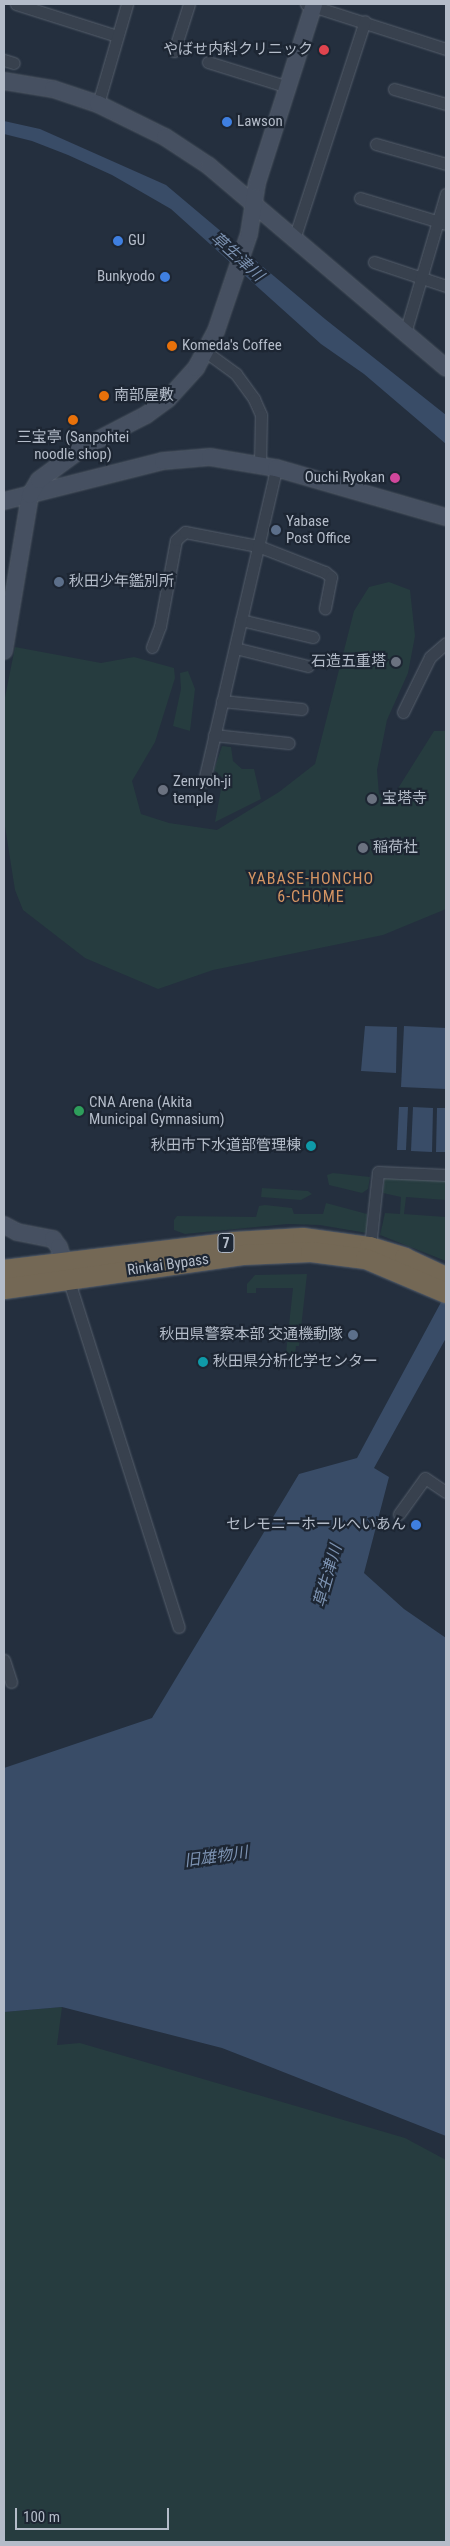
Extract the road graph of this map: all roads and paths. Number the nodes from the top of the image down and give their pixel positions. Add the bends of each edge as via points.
1 (16, 4) edge
2 (127, 4) edge
3 (189, 4) edge
4 (311, 5) edge
5 (365, 21) junction
6 (117, 36) junction
7 (446, 49) edge
8 (174, 51) dead end
9 (208, 62) dead end
10 (4, 81) edge
11 (288, 87) junction
12 (394, 89) dead end
13 (98, 104) junction
14 (446, 104) edge
15 (376, 144) dead end
16 (446, 164) edge
17 (446, 194) edge
18 (360, 198) dead end
19 (253, 206) junction
20 (442, 223) edge
21 (294, 239) junction
22 (374, 262) dead end
23 (420, 278) junction
24 (446, 286) edge
25 (405, 333) junction
26 (206, 352) junction
27 (446, 368) edge
28 (260, 464) junction
29 (276, 468) junction
30 (30, 495) junction
31 (4, 501) edge
32 (446, 516) edge
33 (258, 546) junction
34 (325, 608) dead end
35 (241, 620) junction
36 (313, 637) dead end
37 (446, 643) edge
38 (152, 647) dead end
39 (234, 648) junction
40 (4, 651) edge
41 (308, 666) dead end
42 (222, 701) junction
43 (302, 709) dead end
44 (403, 712) dead end
45 (214, 735) junction
46 (289, 743) dead end
47 (204, 781) dead end
48 (446, 1175) edge
49 (4, 1225) edge
50 (370, 1247) junction
51 (4, 1270) edge
52 (66, 1270) junction
53 (444, 1283) edge
54 (4, 1288) edge
55 (446, 1492) edge
56 (399, 1514) dead end
57 (178, 1627) dead end
58 (4, 1660) edge
59 (11, 1682) dead end

1 - 6 street
2 - 6 street
3 - 8 street
4 - 5 street
4 - 11 street
5 - 7 street
5 - 21 street
6 - 13 street
9 - 11 street
10 - 13 street via 53,89
11 - 19 street via 257,183
12 - 14 street
13 - 19 street via 165,137 209,166
15 - 16 street
17 - 20 street
18 - 20 street
19 - 21 street
19 - 26 street via 248,237
20 - 23 street
21 - 25 street
22 - 23 street
23 - 24 street
23 - 25 street
25 - 27 street
26 - 28 street via 236,374 254,399 261,415
26 - 30 street via 185,384 168,399 146,415 57,464 39,480
28 - 29 street
28 - 30 street via 210,457 170,460
29 - 32 street
29 - 33 street
30 - 31 street
30 - 40 street
33 - 34 street via 331,577
33 - 35 street
33 - 38 street via 180,534 160,626
35 - 36 street
35 - 39 street
37 - 44 street via 430,657
39 - 41 street
39 - 42 street
42 - 43 street
42 - 45 street
45 - 46 street
45 - 47 street
48 - 50 street via 378,1172
49 - 52 street via 17,1232 53,1239
50 - 52 highway, Rinkai Bypass / 7 via 326,1240 270,1239
50 - 53 highway, Rinkai Bypass / 7 via 405,1258
51 - 52 highway, Rinkai Bypass / 7
52 - 53 highway, Rinkai Bypass / 7 via 311,1252 366,1259
52 - 54 highway, Rinkai Bypass / 7
52 - 57 street
55 - 56 street via 424,1478
58 - 59 street

